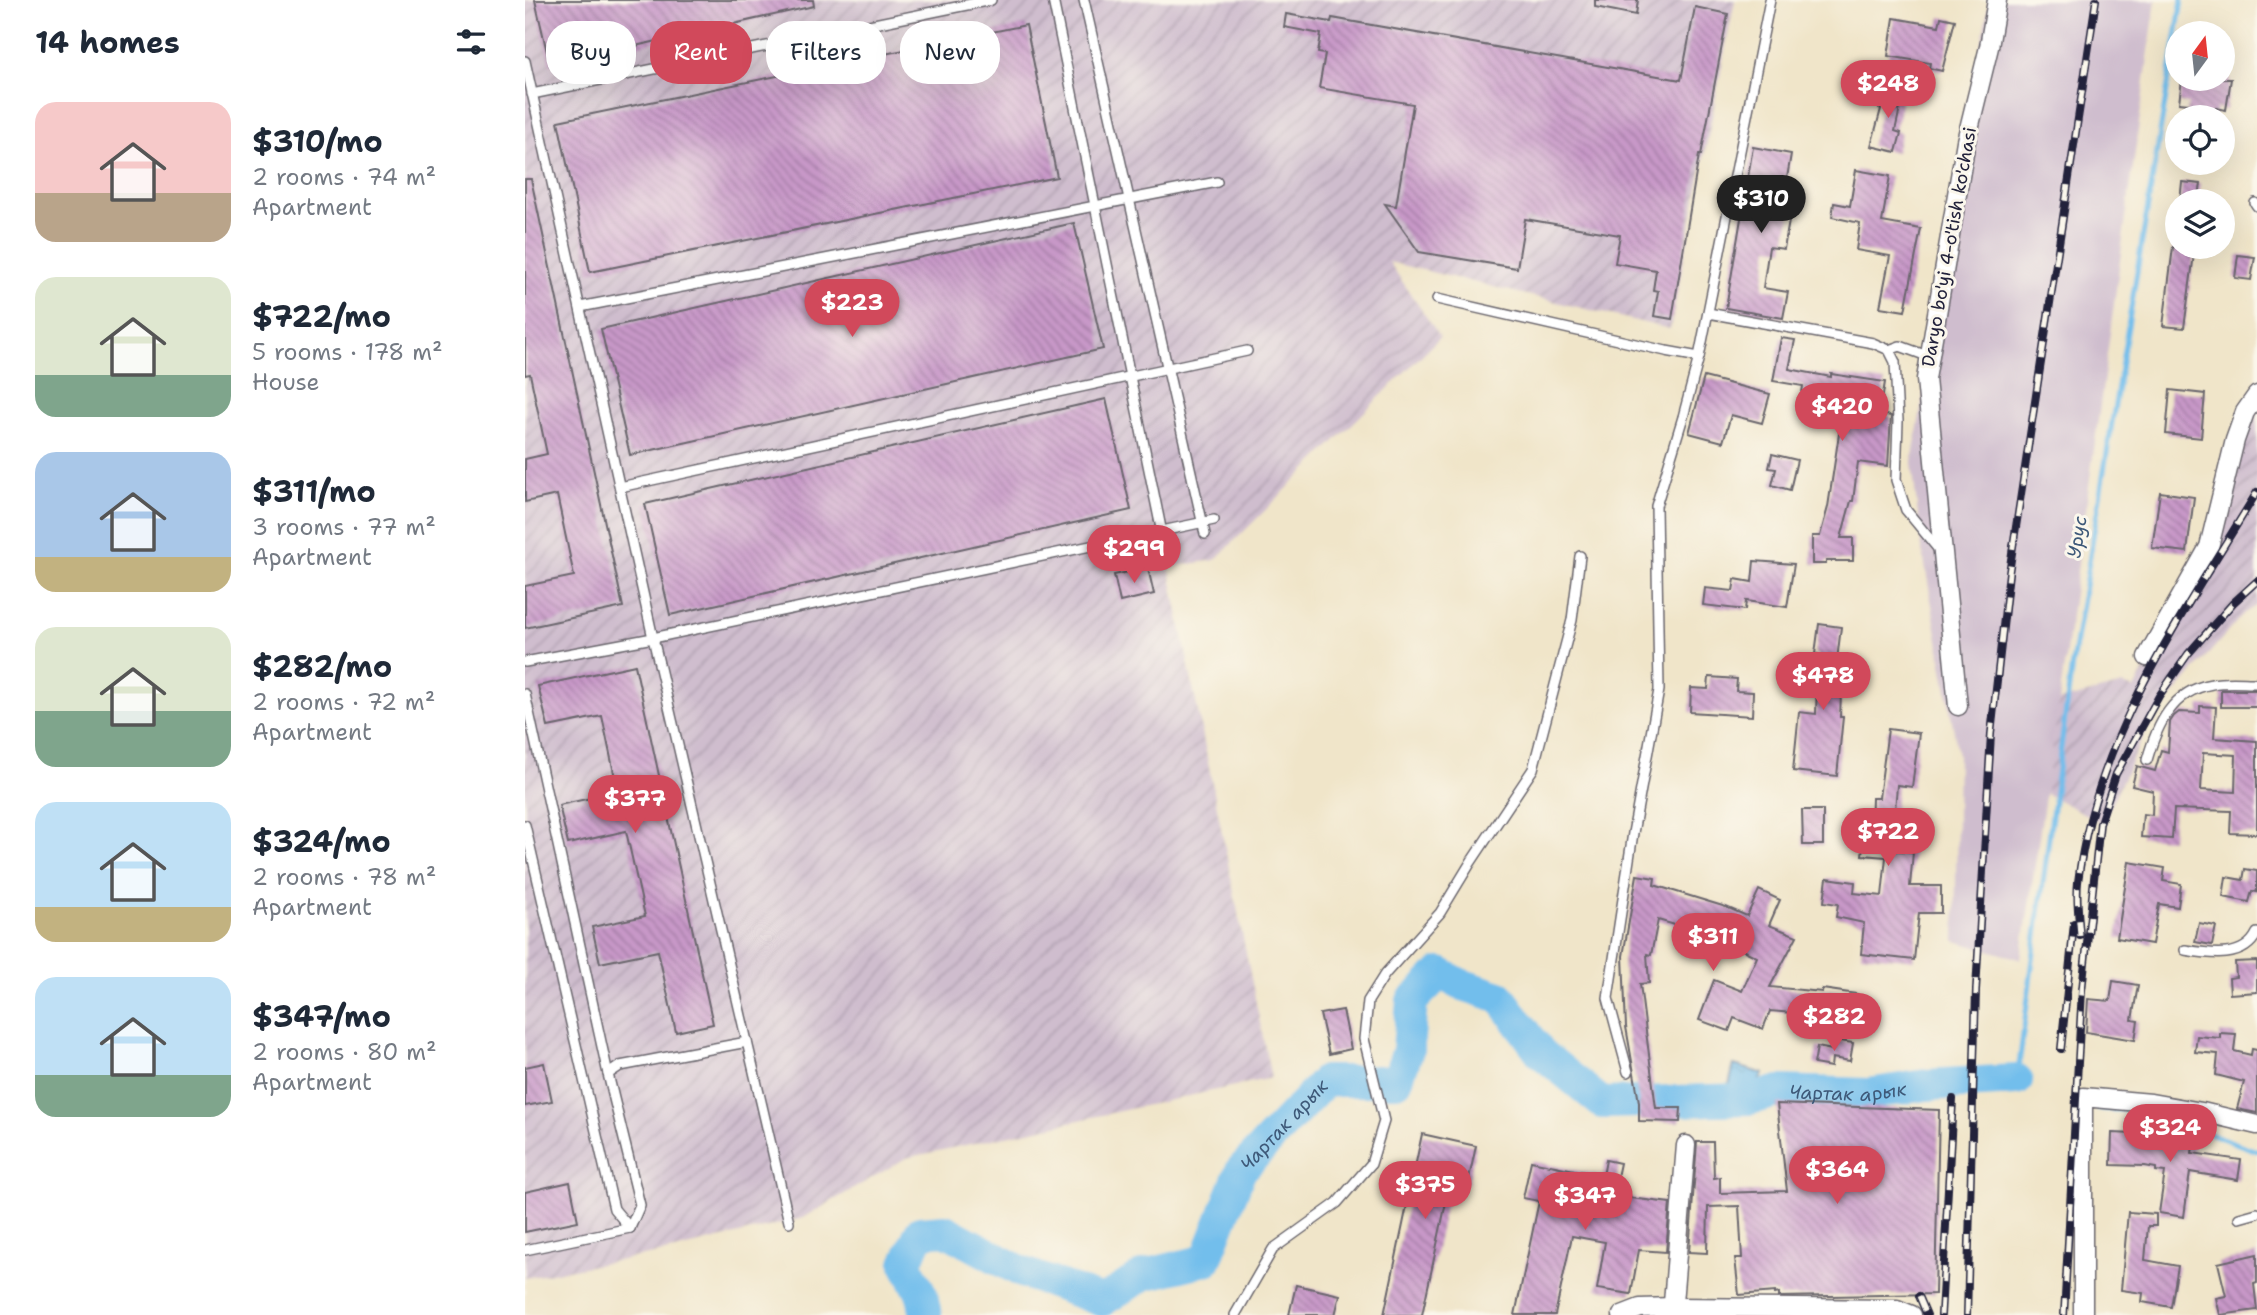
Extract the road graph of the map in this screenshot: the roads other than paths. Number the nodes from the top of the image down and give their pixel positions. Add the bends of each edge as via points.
1 (991, 0) edge
2 (1053, 0) edge
3 (1084, 0) edge
4 (1770, 0) edge
5 (1997, 0) edge
6 (525, 61) edge
7 (533, 94) junction
8 (1217, 182) dead end
9 (1129, 200) junction
10 (1095, 206) junction
11 (1437, 299) dead end
12 (580, 307) junction
13 (1708, 313) junction
14 (1889, 350) junction
15 (1247, 351) dead end
16 (1699, 357) junction
17 (1930, 357) junction
18 (1167, 368) junction
19 (1130, 376) junction
20 (2257, 395) edge
21 (620, 487) junction
22 (1214, 520) dead end
23 (1202, 523) junction
24 (1162, 534) junction
25 (1205, 534) dead end
26 (1943, 554) junction
27 (1580, 556) dead end
28 (653, 638) junction
29 (2147, 657) dead end
30 (525, 662) edge
31 (2257, 683) edge
32 (525, 694) edge
33 (1958, 706) dead end
34 (2147, 760) dead end
35 (525, 825) edge
36 (2257, 933) edge
37 (2185, 950) dead end
38 (747, 1042) junction
39 (1627, 1072) dead end
40 (608, 1074) junction
41 (2257, 1125) edge
42 (1686, 1145) dead end
43 (2257, 1213) edge
44 (2239, 1219) dead end
45 (789, 1222) dead end
46 (630, 1228) junction
47 (525, 1250) edge
48 (1673, 1311) edge
49 (1235, 1315) edge
50 (1622, 1315) edge
51 (1912, 1315) edge
52 (2083, 1315) edge

1 - 7 lane
2 - 10 lane
3 - 9 lane
4 - 13 lane
5 - 17 street, Daryo bo'yi 4-o'tish ko'chasi via 1966,141
6 - 7 lane
7 - 12 lane
8 - 9 lane
9 - 10 lane
9 - 18 lane
10 - 12 lane
10 - 19 lane
11 - 16 lane
12 - 21 lane
13 - 14 lane via 1873,343
13 - 16 lane
14 - 17 lane via 1900,346
14 - 26 lane via 1895,362 1896,480 1906,510
15 - 18 lane
16 - 39 lane via 1656,506 1659,690 1608,998
17 - 26 street, Daryo bo'yi 4-o'tish ko'chasi via 1926,379
18 - 19 lane
18 - 23 lane
19 - 21 lane
19 - 24 lane
20 - 29 street via 2235,440 2209,547
21 - 28 lane
22 - 23 lane
23 - 24 lane
23 - 25 lane
24 - 28 lane
26 - 33 street, Daryo bo'yi 4-o'tish ko'chasi
27 - 49 lane via 1572,620 1533,769 1440,913 1385,974 1368,1001 1364,1039 1384,1121 1371,1164 1337,1203 1273,1249
28 - 30 lane
28 - 38 lane
31 - 34 lane via 2213,683 2190,691 2156,730
32 - 40 lane
35 - 46 lane via 614,1209
36 - 37 lane via 2245,947 2233,952 2214,955
38 - 40 lane via 620,1066
38 - 45 lane
40 - 46 lane via 640,1205
41 - 52 street via 2151,1102 2083,1097
42 - 48 street
43 - 44 lane
46 - 47 lane
48 - 50 street via 1640,1308
48 - 51 street via 1897,1309

